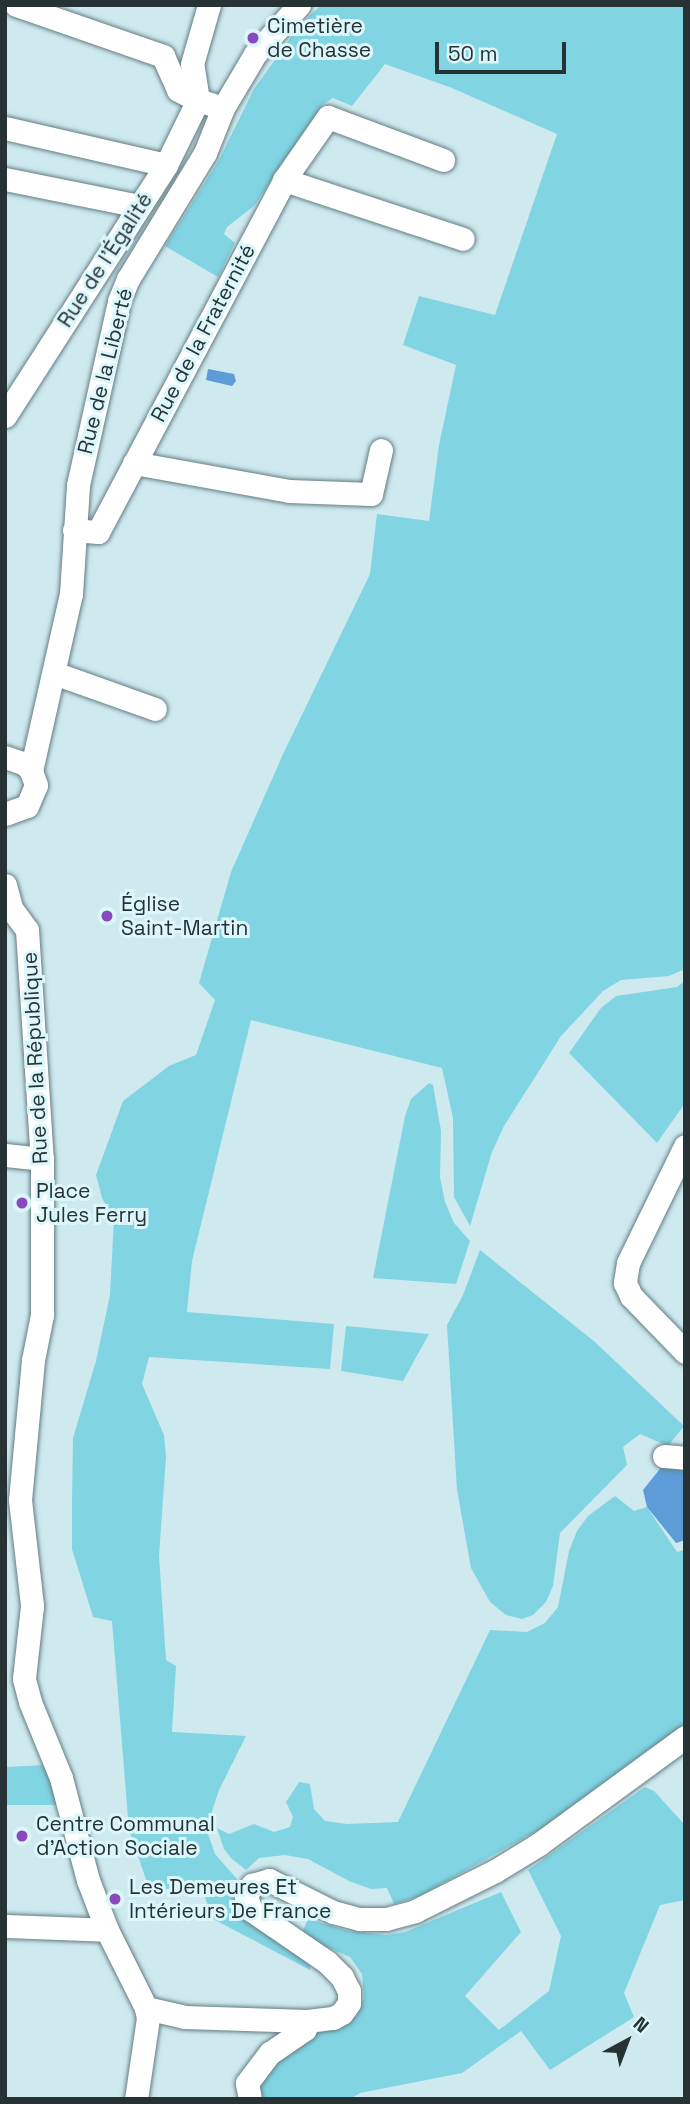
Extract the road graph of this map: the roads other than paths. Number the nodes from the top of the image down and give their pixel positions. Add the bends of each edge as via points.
1 (16, 5) edge
2 (209, 5) edge
3 (288, 8) edge
4 (198, 100) junction
5 (223, 108) junction
6 (5, 128) edge
7 (443, 160) dead end
8 (166, 166) junction
9 (5, 179) edge
10 (284, 180) junction
11 (139, 206) junction
12 (463, 239) dead end
13 (7, 408) edge
14 (381, 450) dead end
15 (134, 463) junction
16 (74, 530) junction
17 (54, 673) junction
18 (155, 709) dead end
19 (18, 762) edge
20 (8, 820) edge
21 (5, 885) edge
22 (8, 907) edge
23 (685, 1146) edge
24 (5, 1155) edge
25 (42, 1159) junction
26 (685, 1352) edge
27 (13, 1501) edge
28 (685, 1737) edge
29 (5, 1926) edge
30 (107, 1930) junction
31 (146, 2008) junction
32 (307, 2021) junction
33 (136, 2099) edge
34 (250, 2099) edge

1 - 4 street via 163,56 178,90
2 - 4 street via 192,64
3 - 5 street, Rue de la Liberté
4 - 5 street
4 - 8 street, Rue de l'Égalité
5 - 16 street, Rue de la Liberté via 205,153 119,301 78,485
6 - 8 street
7 - 10 street, Rue de la Fraternité via 328,117
8 - 11 street, Rue de l'Égalité
9 - 11 street
10 - 12 street
10 - 15 street, Rue de la Fraternité
11 - 13 street, Rue de l'Égalité
14 - 15 street via 371,494 289,491
15 - 16 street, Rue de la Fraternité via 98,532
16 - 17 street, Rue de la Liberté via 71,594
17 - 18 street
17 - 19 street, Rue de la Liberté via 40,742
19 - 20 street, Rue de la Liberté via 35,793 27,806
21 - 22 street, Rue de la République
22 - 25 street, Rue de la République via 27,930 32,967
23 - 26 street via 628,1263 625,1283 631,1296
24 - 25 street
25 - 27 street, Rue de la République via 42,1315
27 - 30 street, Rue de la République via 32,1606 24,1679 58,1769 88,1880
28 - 32 street via 539,1844 415,1911 386,1919 360,1919 326,1909 269,1880 252,1885 246,1896 251,1910 327,1962 349,1991 349,2003 342,2013
29 - 30 street
30 - 31 street, Rue de la République
31 - 32 street via 184,2017
31 - 33 street
32 - 34 street via 305,2029 270,2053 247,2083

